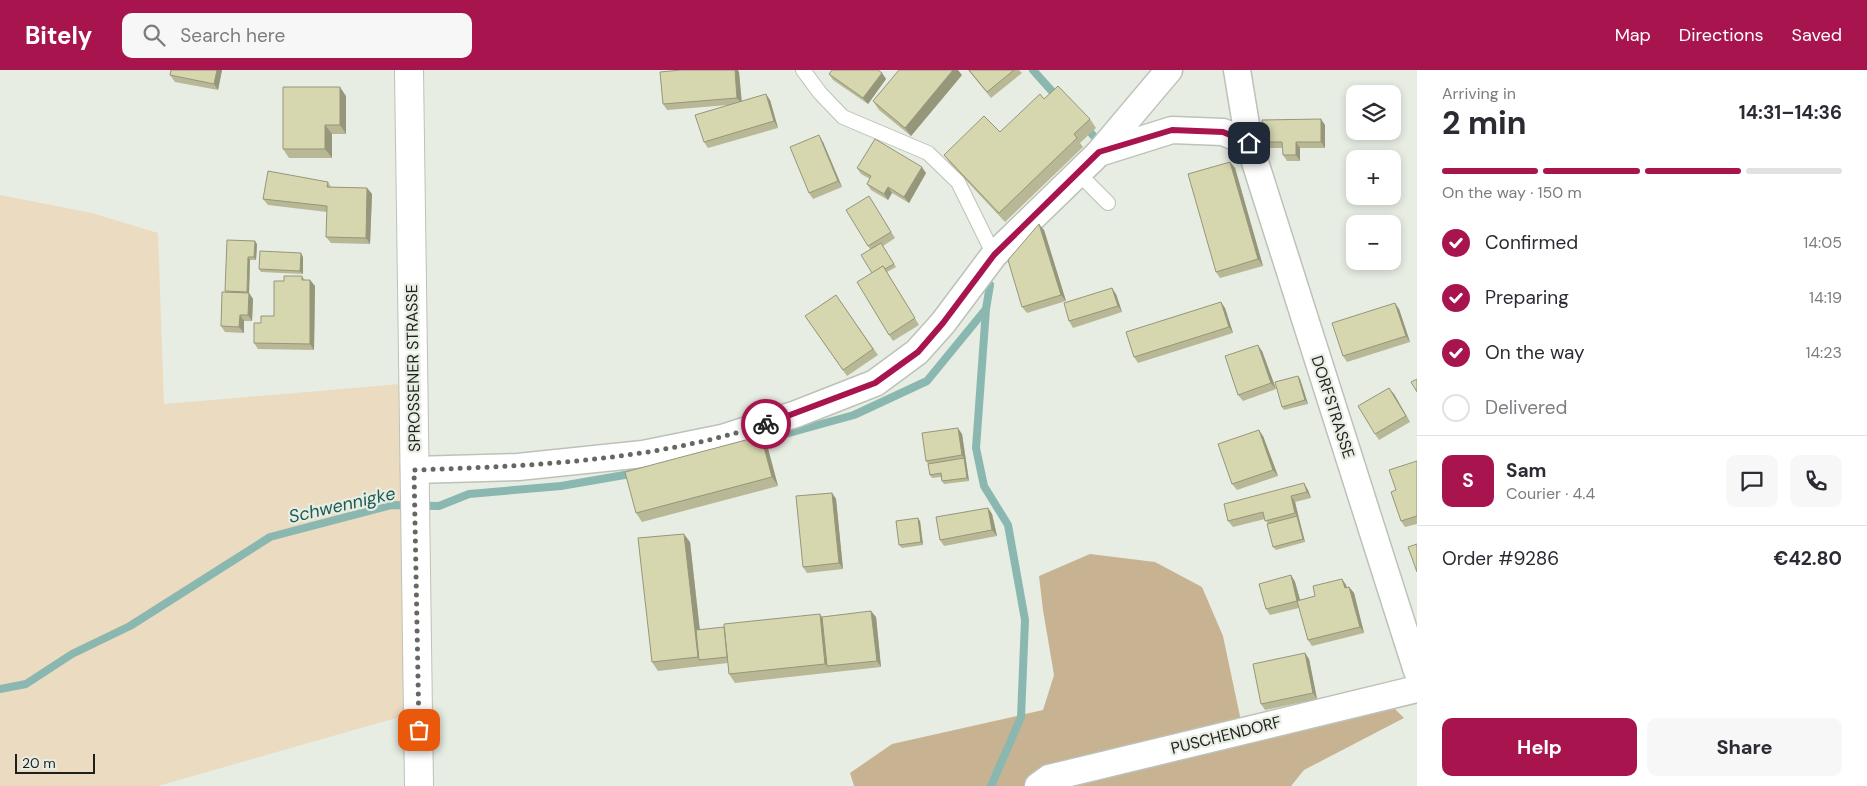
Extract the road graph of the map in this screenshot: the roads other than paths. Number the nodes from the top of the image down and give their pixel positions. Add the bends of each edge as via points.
1 (408, 70) edge
2 (803, 70) edge
3 (1169, 70) edge
4 (1237, 70) edge
5 (1249, 143) junction
6 (1099, 152) junction
7 (1078, 173) junction
8 (1108, 203) dead end
9 (994, 255) junction
10 (415, 480) junction
11 (1417, 671) edge
12 (1417, 689) edge
13 (419, 786) edge
14 (1038, 786) edge

1 - 10 street, SPROSSENER STRASSE
2 - 9 lane via 844,117 928,153 958,182
3 - 6 street
4 - 5 street, DORFSTRASSE
5 - 6 street via 1223,132 1172,130
5 - 11 street, DORFSTRASSE
6 - 7 street
7 - 8 lane
7 - 9 street
9 - 10 street via 918,352 875,383 796,414 722,438 643,454
10 - 13 street, SPROSSENER STRASSE
12 - 14 street, PUSCHENDORF via 1049,778

